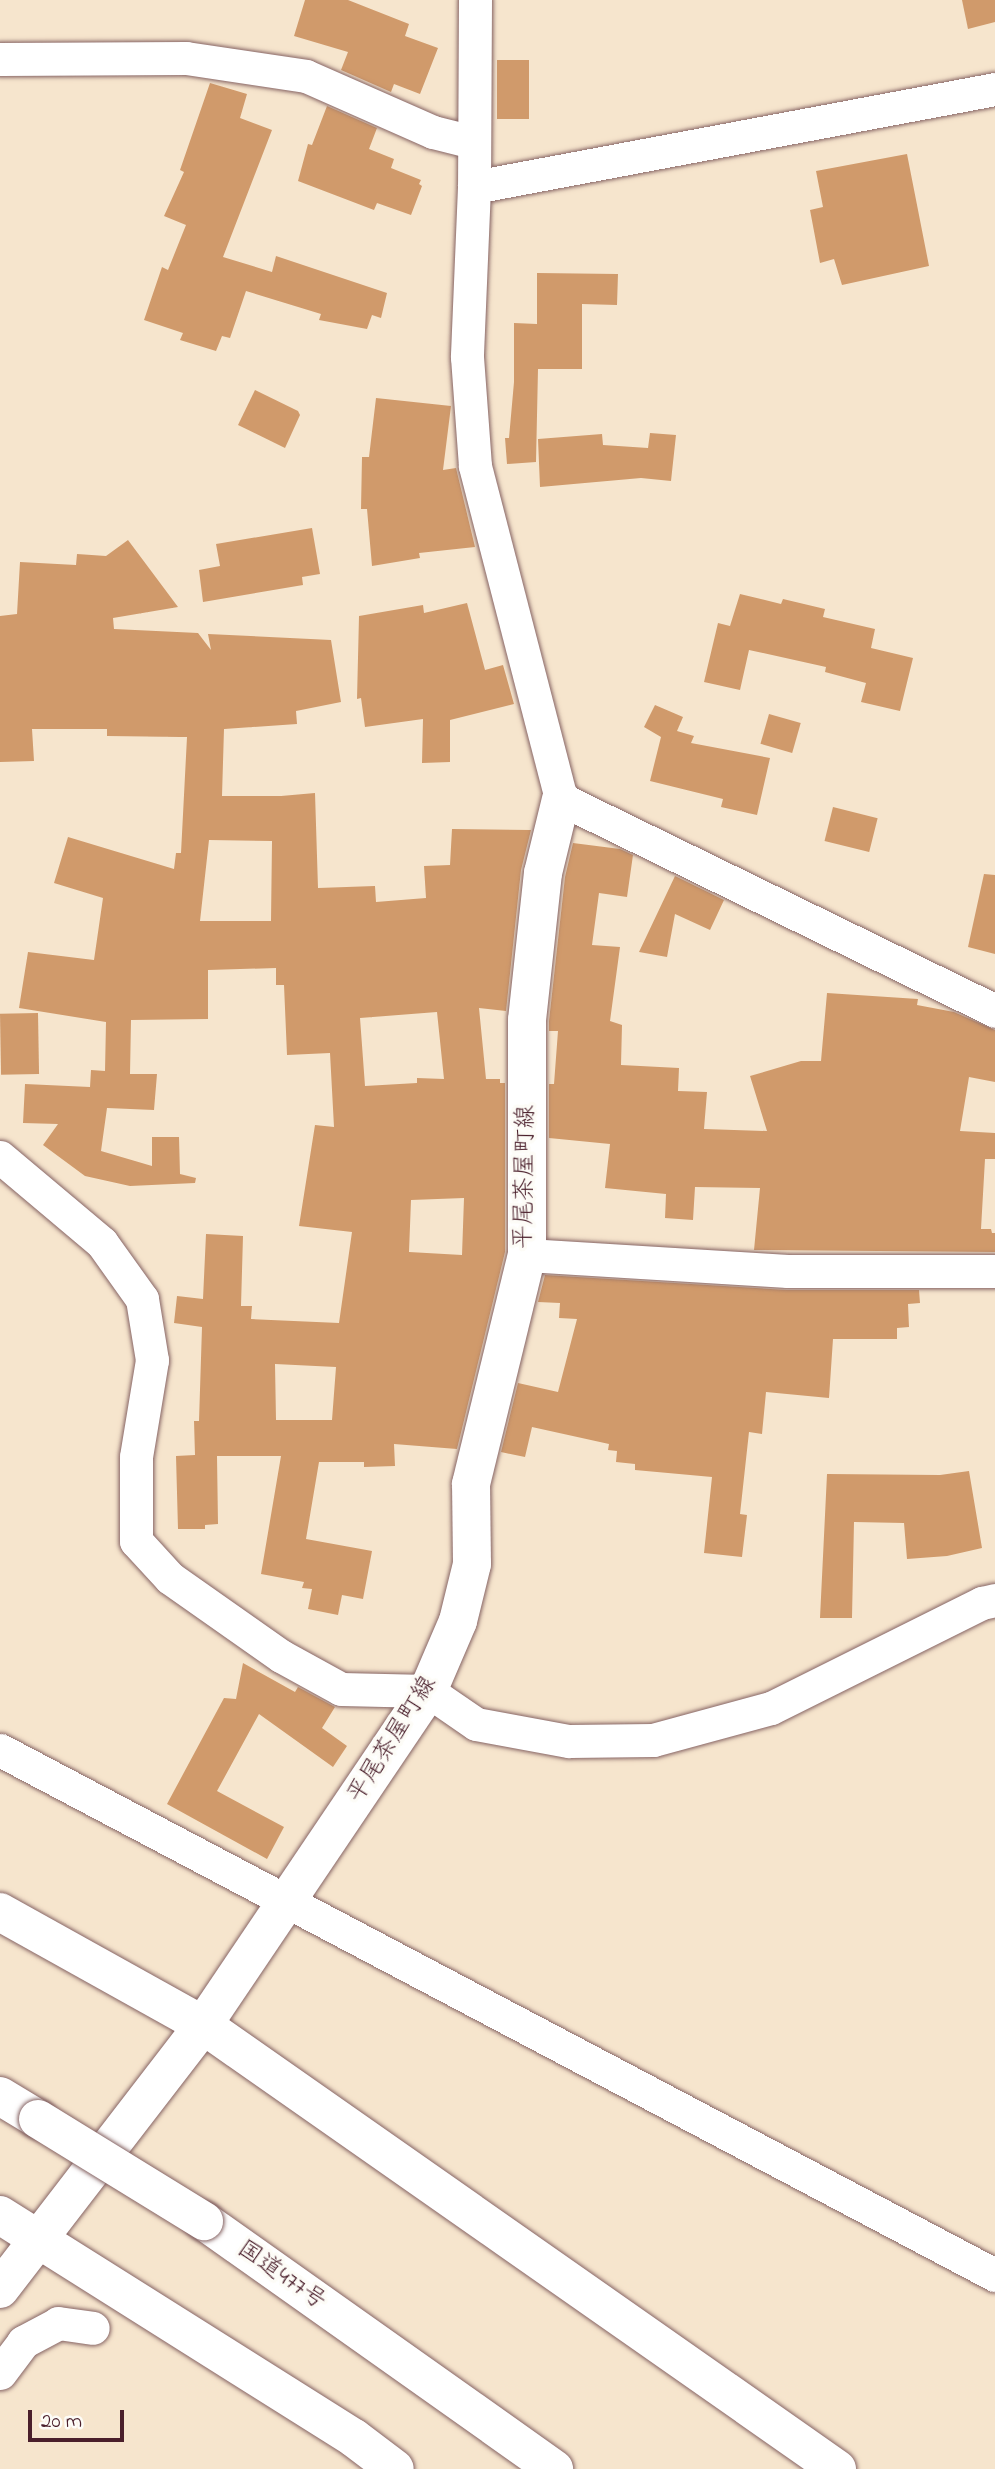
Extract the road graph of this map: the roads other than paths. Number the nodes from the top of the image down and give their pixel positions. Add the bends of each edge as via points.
1 (475, 0) edge
2 (0, 59) edge
3 (995, 89) edge
4 (473, 142) junction
5 (474, 187) junction
6 (561, 799) junction
7 (995, 1011) edge
8 (0, 1157) edge
9 (527, 1255) junction
10 (995, 1271) edge
11 (995, 1600) edge
12 (428, 1691) junction
13 (0, 1750) edge
14 (288, 1900) junction
15 (0, 1912) edge
16 (203, 2025) junction
17 (0, 2096) edge
18 (0, 2215) edge
19 (37, 2239) junction
20 (995, 2275) edge
21 (0, 2289) edge
22 (93, 2328) dead end
23 (0, 2373) edge
24 (395, 2469) edge
25 (554, 2469) edge
26 (837, 2469) edge

1 - 4 street
2 - 4 street via 186,58 306,76 433,132
3 - 5 street
4 - 5 street
5 - 6 street via 467,357 475,466
6 - 7 street
6 - 9 main road, 平尾茶屋町線 via 543,873 527,1020
8 - 12 street via 102,1243 142,1300 152,1360 136,1457 136,1541 170,1578 281,1656 341,1689
9 - 10 street via 788,1271
9 - 12 main road, 平尾茶屋町線 via 471,1484 472,1564 458,1621
11 - 12 street via 771,1708 653,1740 569,1741 476,1724
12 - 14 main road, 平尾茶屋町線
13 - 14 street
14 - 16 main road, 平尾茶屋町線
14 - 20 street
15 - 16 main road
16 - 19 main road, 平尾茶屋町線
16 - 26 main road
17 - 25 main road, 国道477号, bridge via 204,2221
18 - 19 main road
19 - 21 main road, 平尾茶屋町線
19 - 24 main road via 354,2438
22 - 23 street via 58,2323 23,2342

